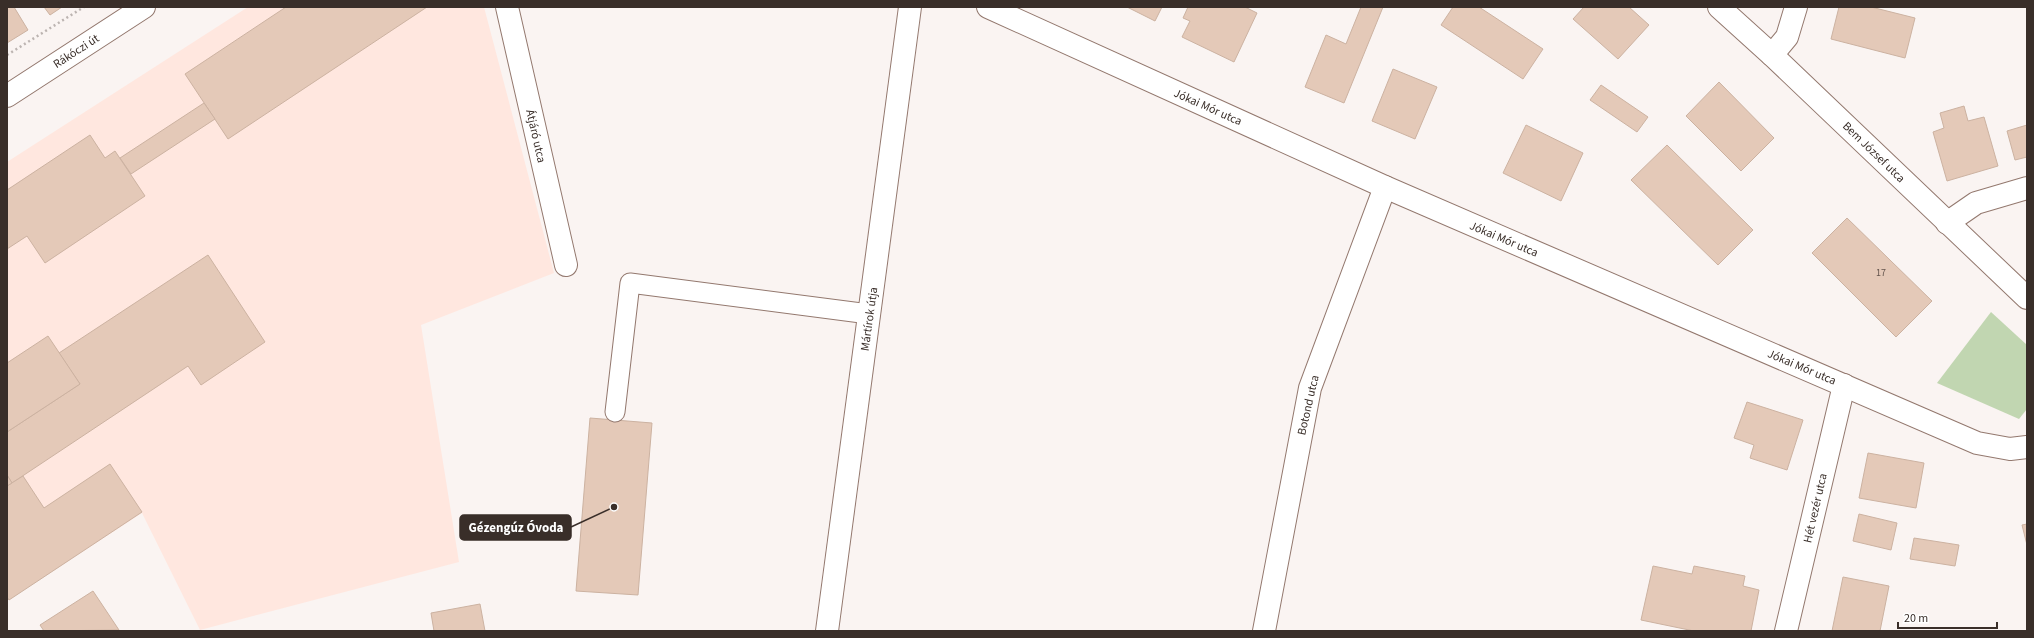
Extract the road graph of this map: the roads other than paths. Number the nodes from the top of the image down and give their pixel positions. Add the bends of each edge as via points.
1 (144, 7) edge
2 (507, 7) edge
3 (910, 7) edge
4 (988, 7) edge
5 (1719, 7) edge
6 (1796, 7) edge
7 (1772, 55) junction
8 (7, 96) edge
9 (1385, 187) junction
10 (2027, 188) edge
11 (1947, 222) junction
12 (566, 265) dead end
13 (2027, 298) edge
14 (869, 314) junction
15 (1844, 385) junction
16 (615, 412) dead end
17 (2027, 447) edge
18 (827, 631) edge
19 (1264, 631) edge
20 (1786, 631) edge

1 - 8 street, Rákóczi út
2 - 12 street, Átjáró utca
3 - 14 street, Mártírok útja
4 - 9 street, Jókai Mór utca
5 - 7 street, Bem József utca
6 - 7 street via 1787,37
7 - 11 street, Bem József utca
9 - 15 street, Jókai Mór utca
9 - 19 street, Botond utca via 1310,388
10 - 11 street via 1976,204
11 - 13 street, Bem József utca
14 - 16 lane via 630,283
14 - 18 street, Mártírok útja
15 - 17 street, Jókai Mór utca via 1976,443 2010,449
15 - 20 street, Hét vezér utca

